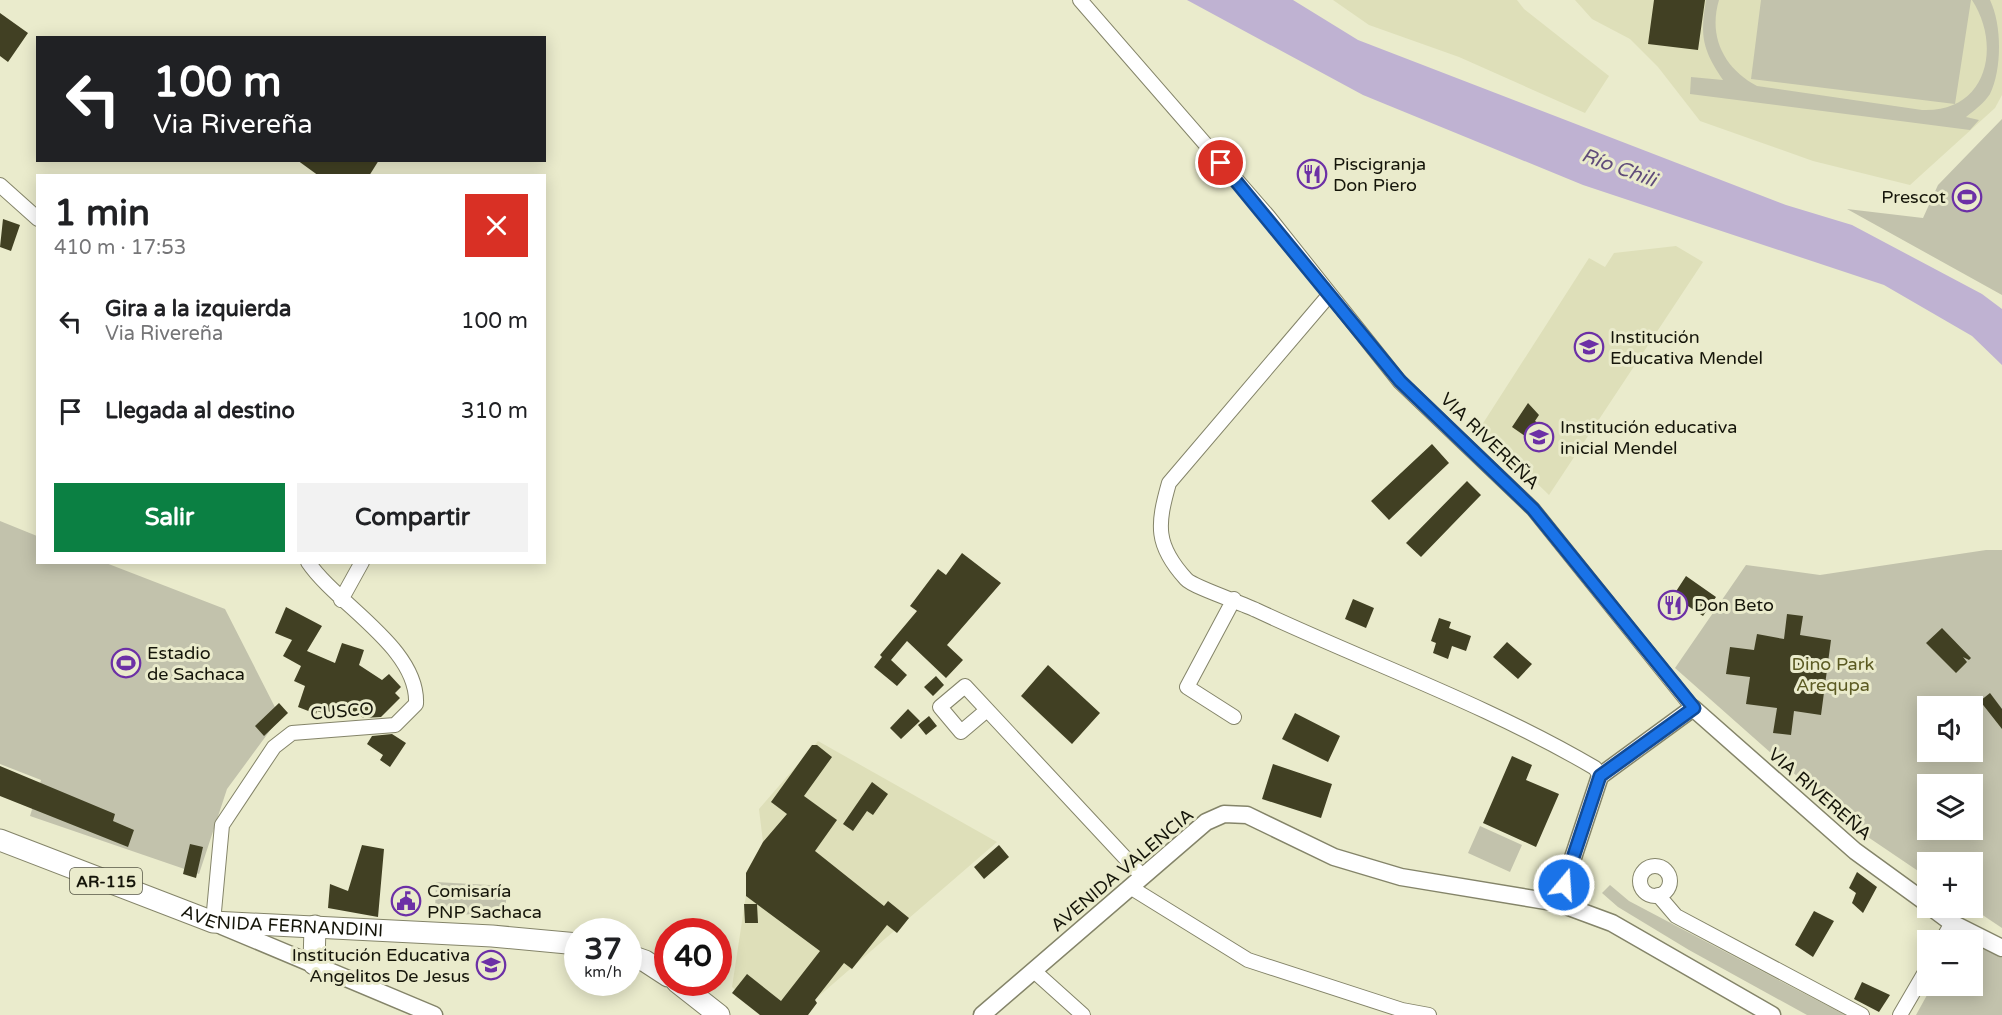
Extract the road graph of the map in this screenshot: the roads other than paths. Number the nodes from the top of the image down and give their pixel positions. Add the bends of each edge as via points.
1 (1080, 0) edge
2 (0, 185) edge
3 (36, 217) edge
4 (1330, 294) junction
5 (310, 564) edge
6 (361, 564) edge
7 (1234, 599) junction
8 (341, 600) junction
9 (1694, 708) junction
10 (987, 710) dead end
11 (1233, 717) dead end
12 (1600, 776) junction
13 (0, 840) edge
14 (1137, 882) junction
15 (1658, 895) dead end
16 (1917, 896) edge
17 (1558, 903) junction
18 (1945, 918) edge
19 (213, 922) junction
20 (1952, 923) junction
21 (315, 926) junction
22 (1948, 930) edge
23 (564, 943) edge
24 (2002, 948) edge
25 (314, 964) junction
26 (1034, 971) junction
27 (1917, 986) edge
28 (695, 996) edge
29 (434, 1015) edge
30 (719, 1015) edge
31 (982, 1015) edge
32 (1083, 1015) edge
33 (1430, 1015) edge
34 (1772, 1015) edge
35 (1862, 1015) edge
36 (1900, 1015) edge

1 - 4 street, VIA RIVEREÑA via 1268,216
2 - 3 street
4 - 7 street via 1169,483 1160,515 1164,551 1188,582
4 - 9 street, VIA RIVEREÑA via 1400,381 1533,509
5 - 8 street, CUSCO
6 - 8 street
7 - 11 street via 1187,687
7 - 12 street via 1544,739 1595,768
8 - 19 street, CUSCO via 366,618 396,653 417,688 416,704 395,725 292,733 274,747 222,825
9 - 12 street
9 - 16 street, VIA RIVEREÑA via 1855,851
10 - 14 street
12 - 17 street
13 - 19 main road, AVENIDA FERNANDINI / AR-115
14 - 17 street, AVENIDA VALENCIA via 1206,822 1224,814 1247,815 1334,857 1401,878
14 - 26 street, AVENIDA VALENCIA
14 - 33 street via 1248,960 1402,1010
15 - 35 street via 1676,916
17 - 34 street, AVENIDA VALENCIA via 1612,923
18 - 20 street
19 - 21 main road, AVENIDA FERNANDINI / AR-115
19 - 25 street
20 - 22 street
20 - 24 street
21 - 23 main road, AVENIDA FERNANDINI / AR-115
21 - 25 main road
25 - 29 street
26 - 31 street, AVENIDA VALENCIA
26 - 32 street
27 - 36 street
28 - 30 main road

